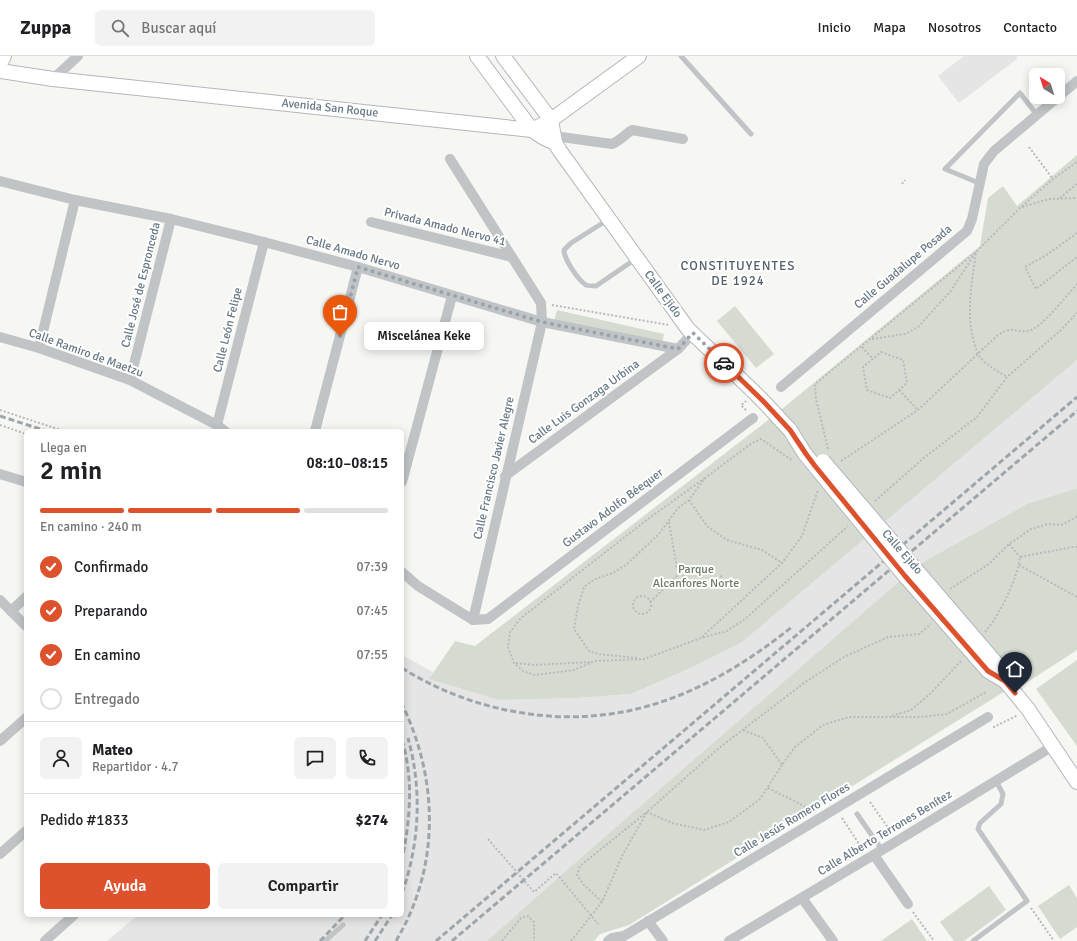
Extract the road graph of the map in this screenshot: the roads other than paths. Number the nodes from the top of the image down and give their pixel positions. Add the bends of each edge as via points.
1 (4, 56) edge
2 (78, 56) edge
3 (478, 56) edge
4 (503, 56) edge
5 (638, 56) edge
6 (681, 56) edge
7 (0, 64) edge
8 (0, 71) edge
9 (53, 78) junction
10 (1077, 81) edge
11 (1037, 114) junction
12 (551, 120) junction
13 (532, 130) junction
14 (751, 134) dead end
15 (554, 139) junction
16 (683, 139) dead end
17 (450, 160) dead end
18 (0, 181) edge
19 (979, 183) junction
20 (75, 200) junction
21 (171, 219) junction
22 (610, 219) junction
23 (371, 222) dead end
24 (264, 242) junction
25 (512, 257) junction
26 (637, 258) junction
27 (358, 267) junction
28 (452, 296) junction
29 (542, 322) junction
30 (690, 331) junction
31 (0, 337) edge
32 (39, 348) junction
33 (678, 349) junction
34 (130, 380) junction
35 (781, 387) dead end
36 (753, 418) dead end
37 (221, 428) edge
38 (316, 429) edge
39 (0, 474) edge
40 (404, 475) edge
41 (505, 476) junction
42 (24, 481) edge
43 (404, 574) edge
44 (24, 599) edge
45 (0, 600) edge
46 (11, 611) junction
47 (472, 620) junction
48 (24, 624) edge
49 (988, 717) road end
50 (24, 720) edge
51 (0, 741) edge
52 (1053, 746) junction
53 (996, 781) junction
54 (1077, 782) edge
55 (857, 814) dead end
56 (24, 833) edge
57 (0, 854) edge
58 (875, 855) junction
59 (802, 898) junction
60 (908, 904) road end
61 (72, 917) edge
62 (648, 921) junction
63 (343, 925) dead end
64 (743, 938) edge
65 (45, 941) edge
66 (325, 941) edge
67 (608, 941) edge
68 (663, 941) edge
69 (729, 941) edge
70 (833, 941) edge
71 (973, 941) edge

1 - 7 street
2 - 9 street
3 - 13 street, Calle Ejido
4 - 12 street, Calle Ejido
5 - 12 street
6 - 14 lane
8 - 9 street, Avenida San Roque
9 - 13 street, Avenida San Roque
10 - 11 street, Calle Guadalupe Posada
11 - 19 street, Calle Guadalupe Posada via 994,151 984,164
11 - 19 lane via 1020,92 945,169
12 - 13 street
12 - 15 street, Calle Ejido
13 - 15 street, Calle Ejido via 544,138
15 - 16 street via 612,144 632,130
15 - 22 street, Calle Ejido
17 - 25 street, Privada Amado Nervo 41
18 - 20 street, Calle Amado Nervo
19 - 35 street, Calle Guadalupe Posada via 967,231
20 - 21 street, Calle Amado Nervo
20 - 32 street
21 - 24 street, Calle Amado Nervo
21 - 34 street, Calle José de Espronceda
22 - 26 street, Calle Ejido
22 - 26 lane via 564,250 566,259 580,280 587,286 596,286
23 - 25 street, Privada Amado Nervo 41
24 - 27 street, Calle Amado Nervo
24 - 37 street, Calle León Felipe
25 - 29 street, Privada Amado Nervo 41 via 541,303
26 - 30 street, Calle Ejido
27 - 28 street, Calle Amado Nervo
27 - 38 street
28 - 29 street, Calle Amado Nervo
28 - 40 street
29 - 33 street, Calle Amado Nervo
29 - 41 street, Calle Francisco Javier Alegre
30 - 33 street
30 - 52 street, Calle Ejido, bridge via 790,430 812,448 996,663 1005,681
31 - 32 street, Calle Ramiro de Maetzu
32 - 34 street, Calle Ramiro de Maetzu
33 - 41 street, Calle Luis Gonzaga Urbina
34 - 37 street, Calle Ramiro de Maetzu
36 - 47 street, Gustavo Adolfo Béequer via 488,619
39 - 42 street
41 - 47 street, Calle Francisco Javier Alegre
43 - 47 street via 418,586
44 - 46 street
45 - 46 street
46 - 48 street
49 - 62 street, Calle Jesús Romero Flores
50 - 51 street
52 - 53 street, Calle Alberto Terrones Benítez
52 - 54 street, Calle Ejido
53 - 58 street, Calle Alberto Terrones Benítez
53 - 71 lane via 1003,794 1001,804 980,823 978,829 1027,901
55 - 58 lane
56 - 57 street
58 - 59 street, Calle Alberto Terrones Benítez
58 - 60 street
59 - 64 street, Calle Alberto Terrones Benítez
59 - 70 street
61 - 65 street
62 - 67 street, Calle Jesús Romero Flores via 624,936
62 - 68 street
63 - 66 lane
64 - 69 street, Calle Alberto Terrones Benítez

